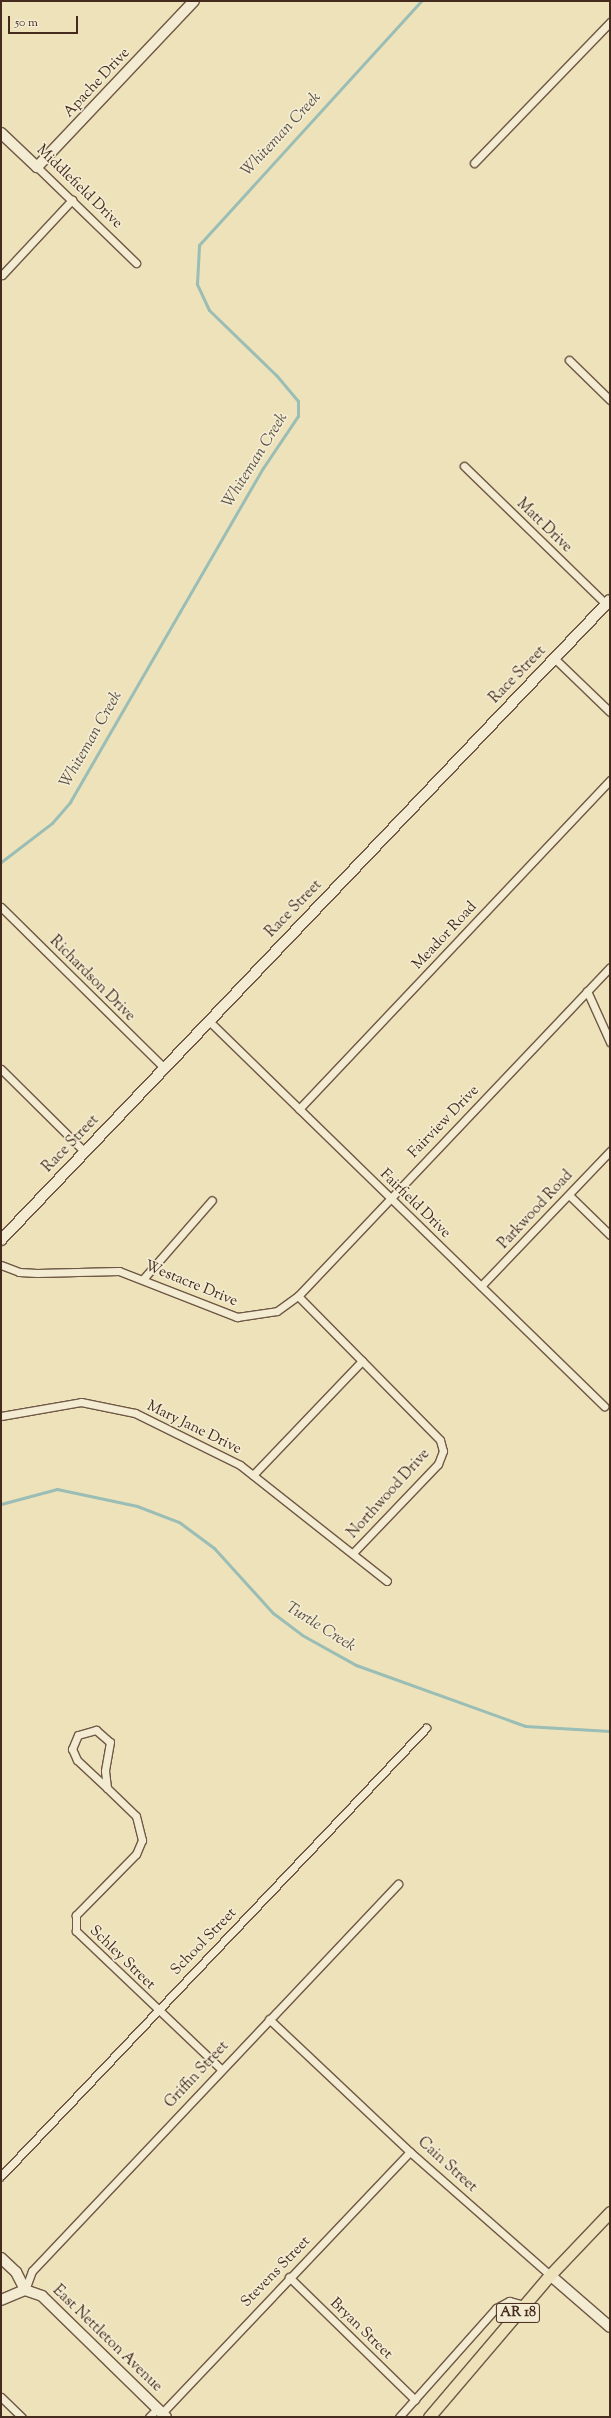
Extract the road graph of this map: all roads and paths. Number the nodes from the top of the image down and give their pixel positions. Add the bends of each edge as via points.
1 (194, 1) edge
2 (610, 22) edge
3 (1, 133) edge
4 (474, 164) dead end
5 (37, 167) junction
6 (72, 200) junction
7 (136, 263) dead end
8 (2, 275) dead end
9 (569, 360) dead end
10 (610, 400) edge
11 (464, 466) dead end
12 (608, 602) edge
13 (554, 659) junction
14 (610, 712) edge
15 (610, 780) edge
16 (1, 907) edge
17 (610, 967) edge
18 (588, 991) junction
19 (209, 1021) junction
20 (610, 1042) edge
21 (164, 1068) junction
22 (1, 1069) edge
23 (299, 1109) junction
24 (610, 1151) edge
25 (85, 1152) junction
26 (569, 1195) junction
27 (390, 1197) junction
28 (212, 1200) dead end
29 (610, 1235) edge
30 (1, 1240) edge
31 (1, 1266) edge
32 (144, 1278) junction
33 (481, 1286) junction
34 (298, 1296) junction
35 (362, 1361) junction
36 (604, 1406) dead end
37 (1, 1416) edge
38 (253, 1475) junction
39 (353, 1553) junction
40 (387, 1581) dead end
41 (426, 1728) dead end
42 (107, 1788) junction
43 (398, 1884) dead end
44 (158, 2010) junction
45 (269, 2019) junction
46 (220, 2070) junction
47 (410, 2152) junction
48 (1, 2176) edge
49 (610, 2212) edge
50 (1, 2258) edge
51 (550, 2275) junction
52 (289, 2277) junction
53 (25, 2290) junction
54 (1, 2300) edge
55 (524, 2305) junction
56 (610, 2328) edge
57 (1, 2397) edge
58 (415, 2400) junction
59 (162, 2413) edge
60 (22, 2417) edge
61 (149, 2417) edge
62 (399, 2417) edge
63 (429, 2417) edge

1 - 5 street, Apache Drive
2 - 4 street
3 - 5 street, Middlefield Drive
5 - 6 street, Middlefield Drive
6 - 7 street, Middlefield Drive
6 - 8 street
9 - 10 street
11 - 12 street, Matt Drive
12 - 13 street, Race Street
13 - 14 street
13 - 19 street, Race Street
15 - 23 street, Meador Road
16 - 21 street, Richardson Drive
17 - 18 street, Fairview Drive
18 - 20 street
18 - 27 street, Fairview Drive
19 - 21 street, Race Street
19 - 23 street, Fairfield Drive
21 - 25 street, Race Street
22 - 25 street
23 - 27 street, Fairfield Drive
24 - 26 street, Parkwood Road
25 - 30 street, Race Street
26 - 29 street
26 - 33 street, Parkwood Road
27 - 33 street, Fairfield Drive
27 - 34 street, Fairview Drive
28 - 32 street
31 - 32 street, Westacre Drive via 19,1272 37,1273 119,1271
32 - 34 street, Westacre Drive via 237,1317 277,1311
33 - 36 street, Fairfield Drive
34 - 35 street
35 - 38 street
35 - 39 street, Northwood Drive via 440,1440 443,1451 438,1464
37 - 38 street, Mary Jane Drive via 81,1402 116,1407 210,1447
38 - 39 street, Mary Jane Drive
39 - 40 street, Mary Jane Drive
41 - 44 street, School Street
42 - 42 street via 77,1760 72,1749 74,1739 83,1731 96,1730 110,1742 105,1772
42 - 44 street, Schley Street via 136,1816 142,1836 136,1854 80,1911 74,1921 78,1934
43 - 45 street, Griffin Street
44 - 46 street, Schley Street
44 - 48 street, School Street
45 - 46 street, Griffin Street
45 - 47 street, Cain Street
46 - 53 street, Griffin Street via 32,2271
47 - 51 street, Cain Street
47 - 52 street, Stevens Street
49 - 51 main road, AR 18
50 - 53 street via 16,2272
51 - 55 main road, AR 18
51 - 56 street, Cain Street
52 - 58 street, Bryan Street
52 - 59 street, Stevens Street
53 - 54 street
53 - 59 street, East Nettleton Avenue via 49,2300
55 - 58 street via 509,2301 496,2308
55 - 63 main road, AR 18
57 - 60 street
58 - 62 street
59 - 61 street, Stevens Street

